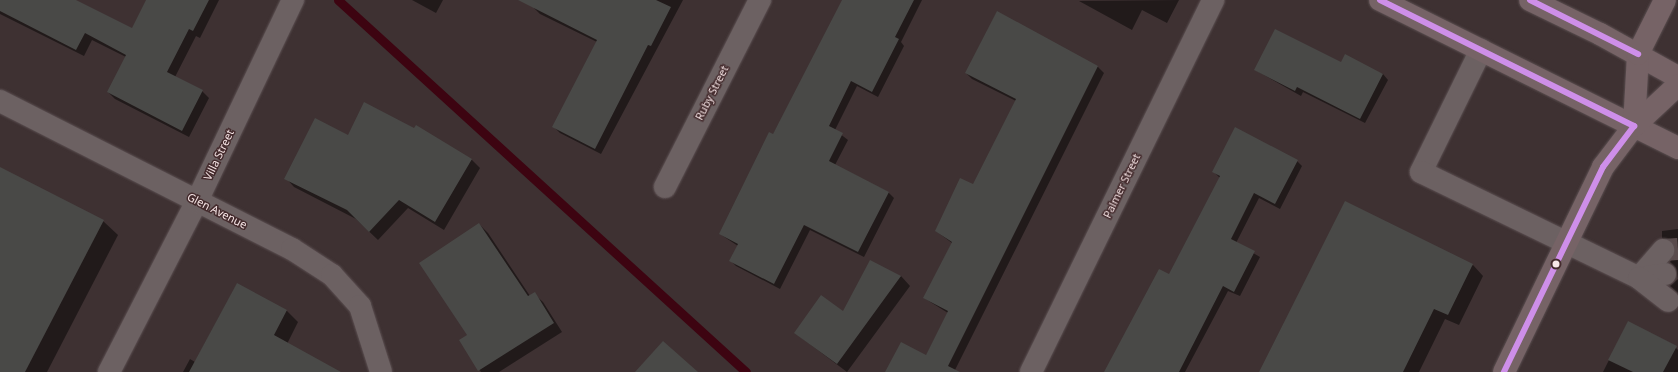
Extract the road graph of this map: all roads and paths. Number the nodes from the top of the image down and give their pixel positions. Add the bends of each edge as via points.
1 (760, 0) edge
2 (1213, 0) edge
3 (1380, 0) edge
4 (1530, 0) edge
5 (1665, 0) edge
6 (290, 6) edge
7 (1481, 50) junction
8 (1638, 54) junction
9 (1678, 77) edge
10 (1678, 85) edge
11 (0, 101) edge
12 (1634, 126) junction
13 (1678, 148) edge
14 (665, 187) dead end
15 (197, 201) junction
16 (1567, 243) junction
17 (1663, 250) tunnel mouth
18 (1665, 274) tunnel mouth
19 (1638, 278) junction
20 (1668, 301) dead end
21 (109, 372) edge
22 (381, 372) edge
23 (1031, 372) edge
24 (1504, 372) edge

1 - 14 street, Ruby Street
2 - 23 street, Palmer Street
3 - 7 main road
4 - 8 main road
5 - 8 main road
6 - 15 street, Villa Street
7 - 12 main road
7 - 16 street via 1421,172
8 - 9 main road
8 - 12 main road
10 - 12 main road
11 - 15 street, Glen Avenue
12 - 13 main road
12 - 16 main road via 1603,167
15 - 21 street, Villa Street
15 - 22 street, Glen Avenue via 292,249 332,275 360,306
16 - 19 street
16 - 24 main road
17 - 19 street
18 - 19 street
19 - 20 street

